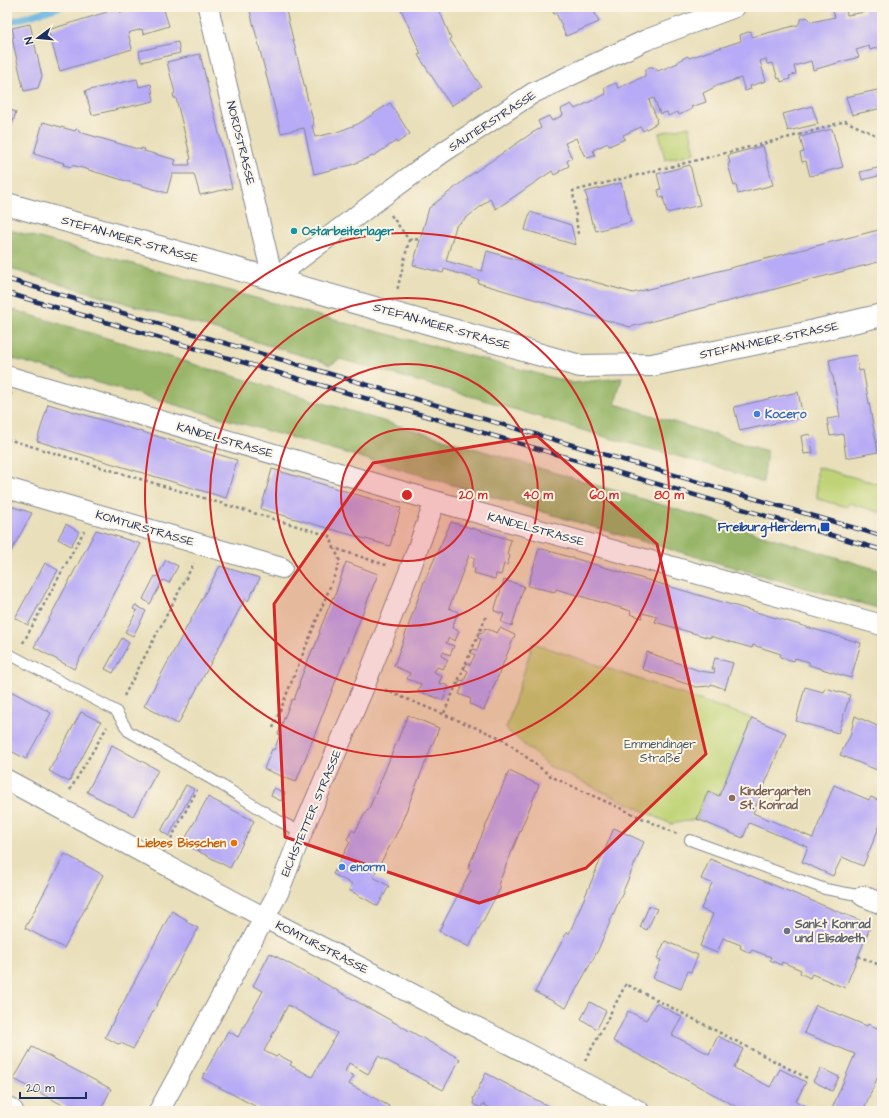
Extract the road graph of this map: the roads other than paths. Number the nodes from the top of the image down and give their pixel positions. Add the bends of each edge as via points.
1 (208, 7) edge
2 (735, 7) edge
3 (7, 204) edge
4 (273, 279) junction
5 (882, 316) edge
6 (7, 376) edge
7 (7, 488) edge
8 (435, 501) junction
9 (282, 568) dead end
10 (882, 625) edge
11 (11, 655) edge
12 (7, 780) edge
13 (302, 832) junction
14 (690, 840) road end
15 (863, 896) joint
16 (882, 904) edge
17 (265, 918) junction
18 (7, 1108) edge
19 (12, 1111) edge
20 (159, 1111) edge
21 (640, 1111) edge

1 - 4 street, NORDSTRASSE
2 - 4 street, SAUTIERSTRASSE via 646,40 533,93 442,153
3 - 4 main road, STEFAN-MEIER-STRASSE
4 - 5 main road, STEFAN-MEIER-STRASSE via 580,366 652,365
6 - 8 street, KANDELSTRASSE
7 - 9 street, KOMTURSTRASSE
8 - 10 street, KANDELSTRASSE
8 - 13 street, EICHSTETTER STRASSE via 366,682
11 - 13 lane via 116,711 128,731 279,821
12 - 17 street, KOMTURSTRASSE
13 - 17 street, EICHSTETTER STRASSE via 278,893
14 - 15 lane via 825,889
15 - 16 street
17 - 20 street, EICHSTETTER STRASSE
17 - 21 street, KOMTURSTRASSE
18 - 19 main road

